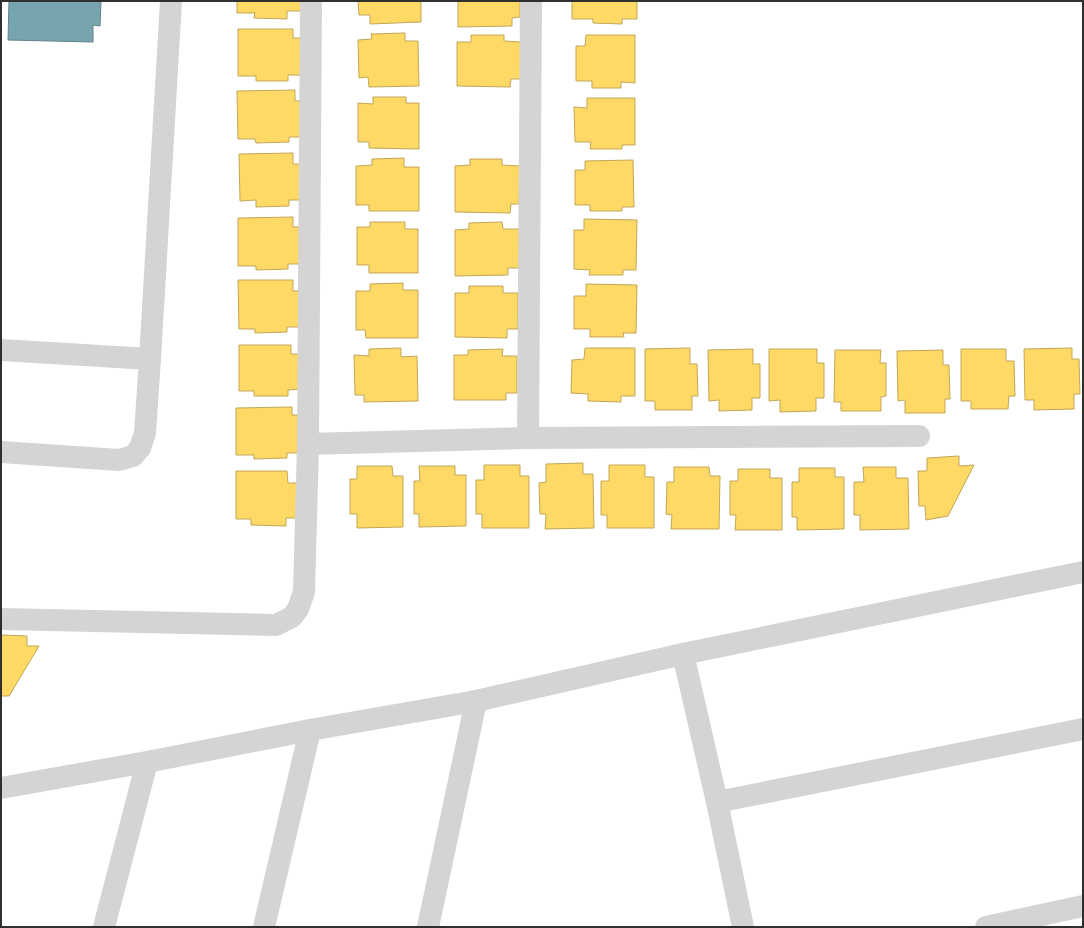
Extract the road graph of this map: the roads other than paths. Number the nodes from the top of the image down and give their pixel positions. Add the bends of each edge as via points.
1 (171, 1) edge
2 (311, 1) edge
3 (531, 1) edge
4 (1, 350) edge
5 (150, 359) junction
6 (919, 436) dead end
7 (528, 438) junction
8 (308, 444) junction
9 (1, 452) edge
10 (1083, 572) edge
11 (1, 619) edge
12 (683, 654) junction
13 (476, 701) junction
14 (1083, 728) edge
15 (310, 730) junction
16 (146, 762) junction
17 (1, 788) edge
18 (718, 802) junction
19 (1083, 906) edge
20 (104, 927) edge
21 (264, 927) edge
22 (428, 927) edge
23 (743, 927) edge
24 (986, 927) edge

1 - 5 street
2 - 8 street
3 - 7 street
4 - 5 street
5 - 9 street via 145,433 140,448 133,456 119,460
6 - 7 street
7 - 8 street
8 - 11 street via 304,592 292,617 276,625
10 - 12 street
12 - 13 street
12 - 18 street
13 - 15 street
13 - 22 street
14 - 18 street
15 - 16 street
15 - 21 street
16 - 17 street
16 - 20 street
18 - 23 street
19 - 24 street

